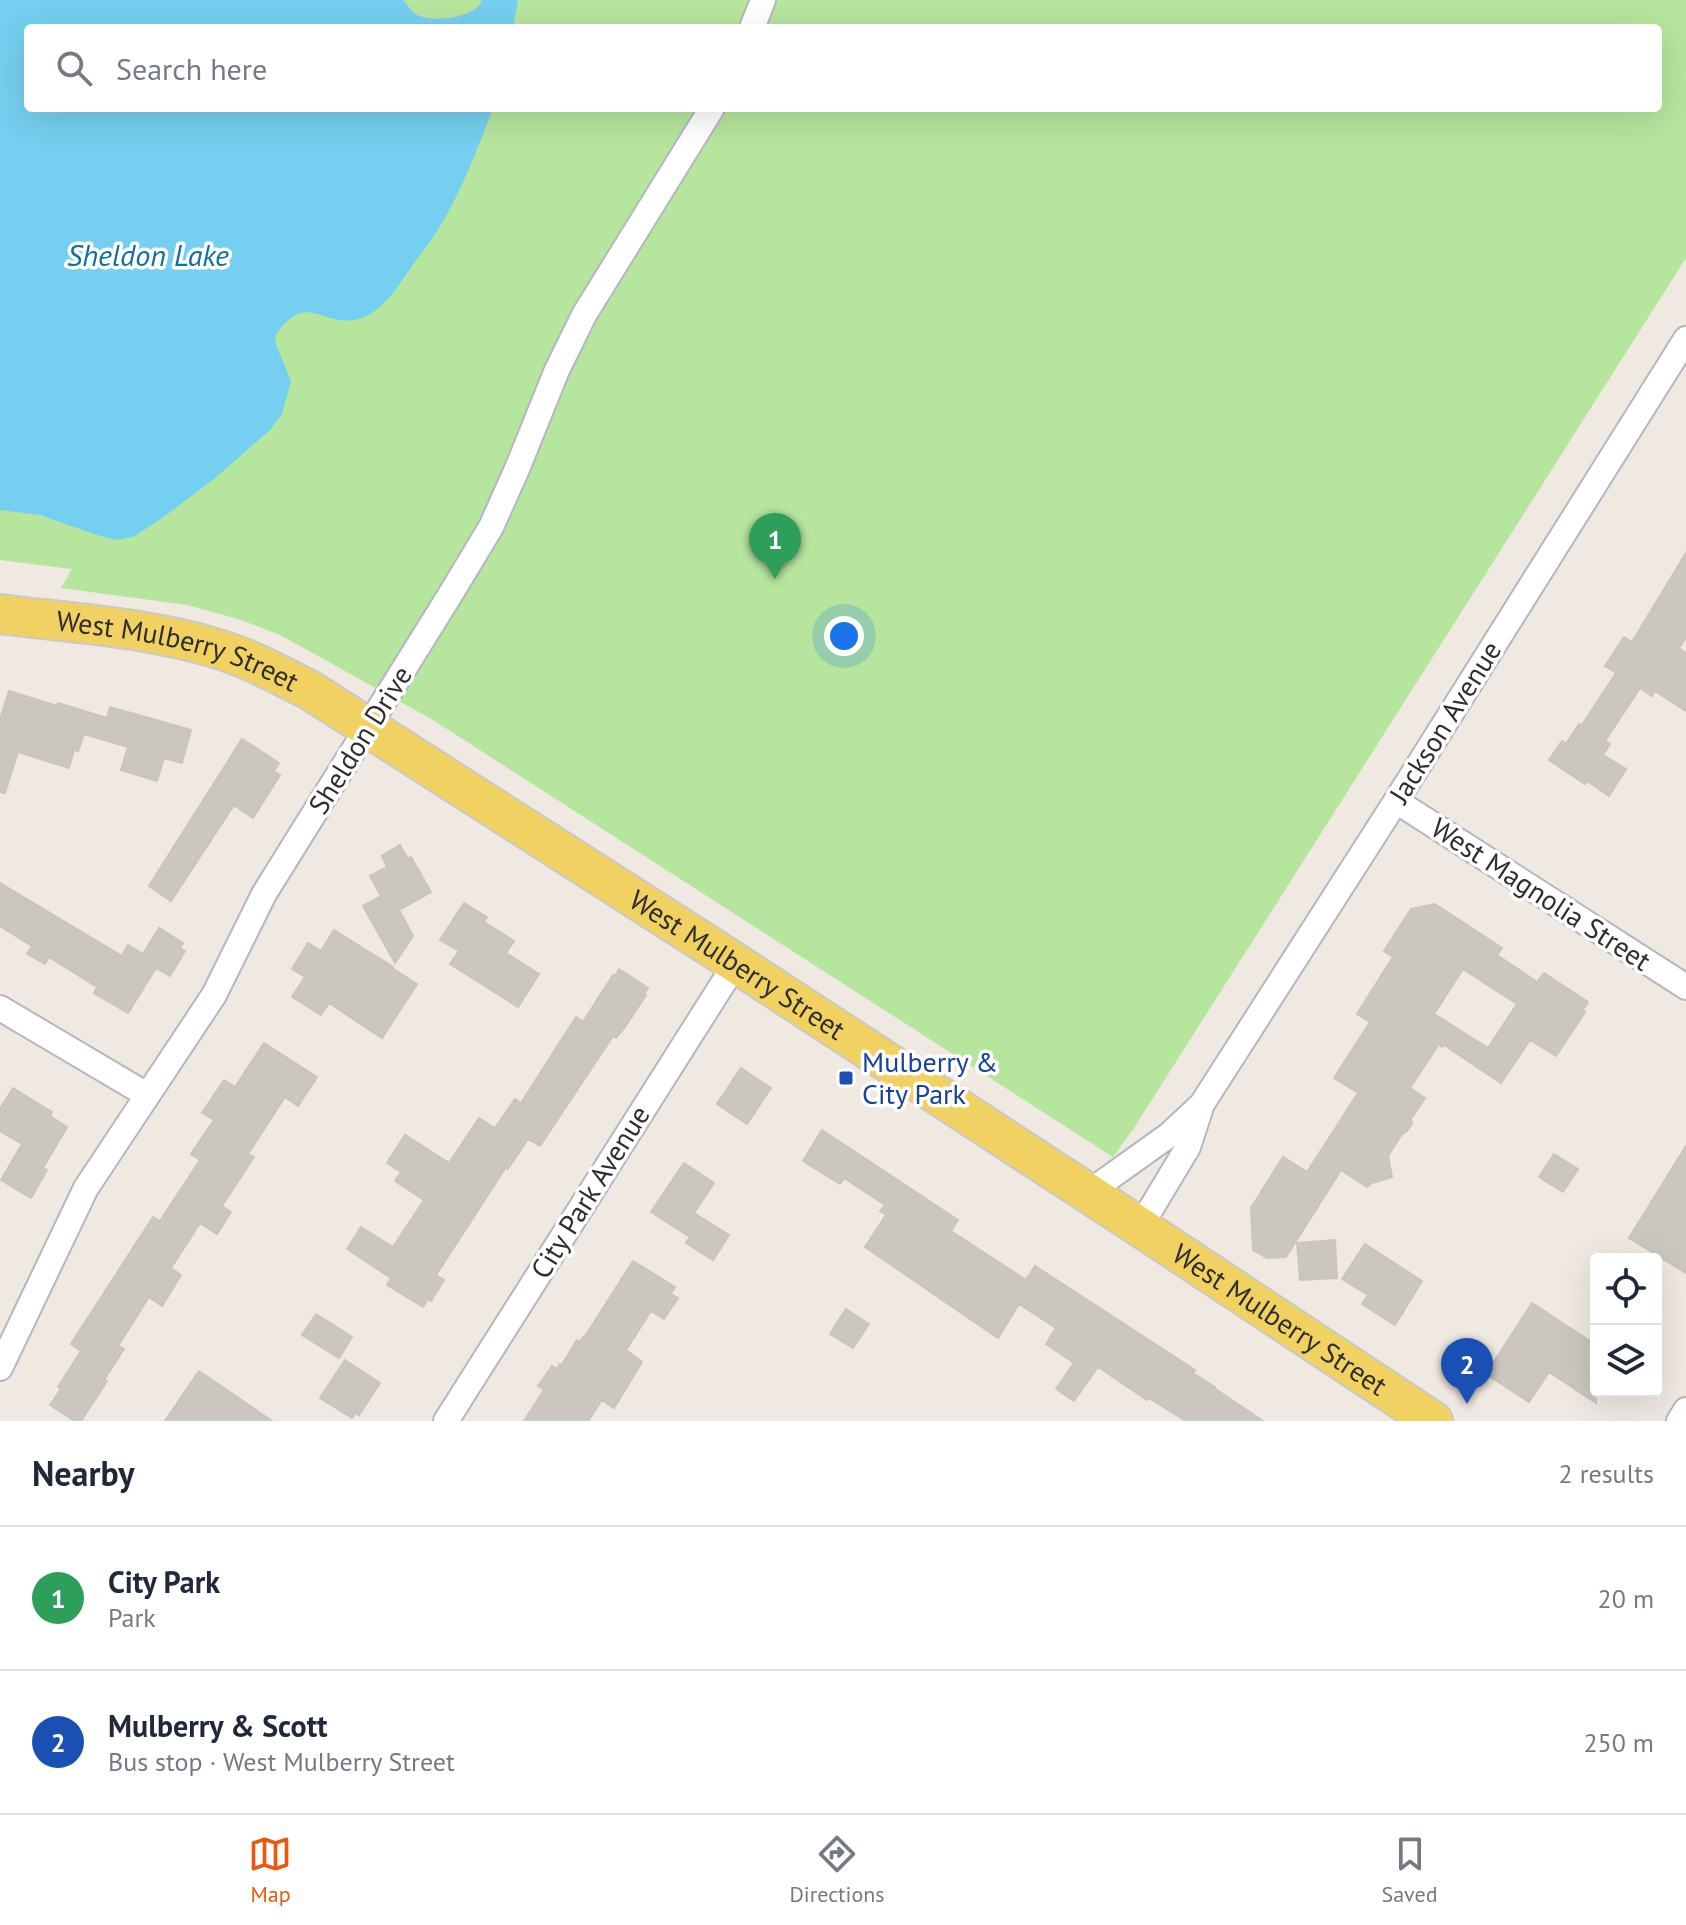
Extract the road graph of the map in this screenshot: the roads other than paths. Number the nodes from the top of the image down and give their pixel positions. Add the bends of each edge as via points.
1 (763, 0) edge
2 (754, 24) edge
3 (710, 112) edge
4 (1686, 339) edge
5 (0, 614) edge
6 (368, 726) junction
7 (1396, 801) junction
8 (736, 963) junction
9 (1686, 987) edge
10 (0, 1008) edge
11 (147, 1095) junction
12 (1202, 1104) junction
13 (1088, 1193) junction
14 (1140, 1227) junction
15 (0, 1368) edge
16 (1686, 1410) edge
17 (446, 1421) edge
18 (1433, 1421) edge
19 (1679, 1421) edge

1 - 2 street
3 - 6 street, Sheldon Drive via 584,315 491,527
4 - 7 street, Jackson Avenue
5 - 6 main road, West Mulberry Street via 172,636 218,648 311,691
6 - 8 main road, West Mulberry Street
6 - 11 street, Sheldon Drive via 264,894 214,995
7 - 9 street, West Magnolia Street
7 - 12 street, Jackson Avenue
8 - 13 main road, West Mulberry Street
8 - 17 street, City Park Avenue
10 - 11 street
11 - 15 street, Sheldon Drive via 86,1188
12 - 13 street, Jackson Avenue via 1169,1135
12 - 14 street, Jackson Avenue via 1188,1147
13 - 14 main road, West Mulberry Street
14 - 18 main road, West Mulberry Street
16 - 19 street

